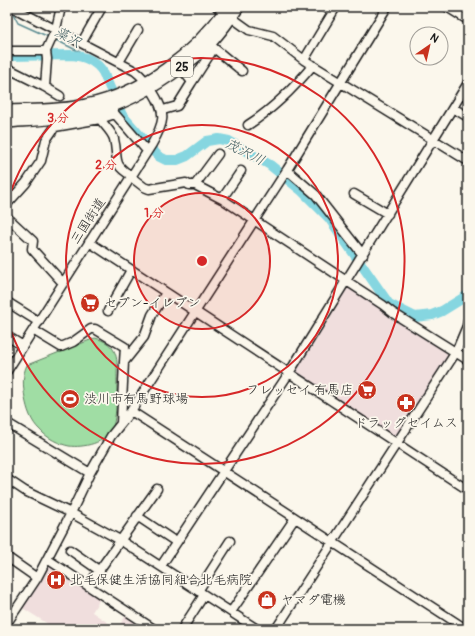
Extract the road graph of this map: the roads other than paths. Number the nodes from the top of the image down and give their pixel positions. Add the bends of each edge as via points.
1 (12, 7) edge
2 (61, 7) edge
3 (102, 7) edge
4 (238, 7) edge
5 (325, 7) edge
6 (387, 7) edge
7 (446, 7) edge
8 (334, 9) edge
9 (225, 11) edge
10 (468, 20) edge
11 (56, 29) junction
12 (138, 30) dead end
13 (82, 42) junction
14 (7, 51) edge
15 (46, 51) junction
16 (304, 60) junction
17 (119, 62) junction
18 (312, 65) junction
19 (7, 68) edge
20 (181, 68) junction
21 (242, 71) dead end
22 (192, 82) junction
23 (468, 82) edge
24 (341, 83) junction
25 (148, 85) junction
26 (45, 87) junction
27 (60, 96) dead end
28 (115, 100) junction
29 (453, 108) junction
30 (163, 110) junction
31 (7, 111) edge
32 (468, 117) edge
33 (100, 119) junction
34 (7, 122) edge
35 (248, 125) dead end
36 (434, 140) junction
37 (150, 148) junction
38 (218, 154) dead end
39 (468, 161) edge
40 (241, 171) dead end
41 (284, 174) junction
42 (132, 176) junction
43 (196, 185) junction
44 (354, 194) dead end
45 (222, 199) junction
46 (7, 204) edge
47 (388, 214) junction
48 (7, 217) edge
49 (254, 220) junction
50 (89, 242) junction
51 (363, 255) junction
52 (131, 270) junction
53 (346, 281) junction
54 (63, 283) junction
55 (166, 293) junction
56 (7, 302) edge
57 (108, 311) dead end
58 (195, 312) junction
59 (468, 320) edge
60 (39, 322) junction
61 (33, 330) junction
62 (7, 336) edge
63 (23, 346) junction
64 (456, 352) junction
65 (468, 360) edge
66 (124, 362) junction
67 (7, 371) edge
68 (289, 373) junction
69 (131, 411) junction
70 (121, 423) junction
71 (7, 424) edge
72 (397, 444) junction
73 (223, 471) junction
74 (90, 473) junction
75 (7, 479) edge
76 (158, 489) dead end
77 (468, 490) edge
78 (71, 513) junction
79 (137, 516) junction
80 (295, 518) junction
81 (120, 540) junction
82 (230, 541) dead end
83 (176, 542) junction
84 (333, 543) junction
85 (70, 550) dead end
86 (7, 557) edge
87 (46, 560) junction
88 (161, 566) junction
89 (100, 571) junction
90 (36, 578) junction
91 (88, 586) junction
92 (201, 593) junction
93 (231, 612) junction
94 (7, 623) edge
95 (154, 629) edge
96 (182, 629) edge
97 (257, 629) edge
98 (276, 629) edge
99 (466, 629) edge

1 - 11 street
2 - 11 street
3 - 13 street
4 - 9 main road, 25
5 - 8 street
6 - 24 street
7 - 10 street
8 - 16 street
9 - 16 street via 249,30 273,36
9 - 20 main road, 25 via 212,42
9 - 25 main road, 25 via 198,44
11 - 13 street
11 - 15 street
12 - 17 street
13 - 17 street
14 - 15 street
15 - 26 street
16 - 18 street
17 - 25 street via 135,71
18 - 24 street
18 - 35 street via 281,100
19 - 26 street
20 - 22 street
20 - 25 main road, 25
21 - 22 street via 214,48
22 - 30 street via 177,106
23 - 29 street
24 - 36 street
24 - 41 street
25 - 28 main road, 25
25 - 30 street
26 - 27 street
28 - 31 main road, 25 via 75,107
28 - 34 main road, 25 via 87,114
29 - 32 street
29 - 36 street
30 - 37 street, 三国街道 via 160,129
33 - 37 street via 115,114
33 - 42 street via 114,138 118,164
33 - 46 street via 55,127 46,140 41,161
36 - 39 street
36 - 47 street
37 - 42 street, 三国街道
38 - 43 street
40 - 45 street
41 - 49 street
41 - 51 street via 316,195
42 - 43 street via 149,189 182,183
42 - 50 street, 三国街道
43 - 45 street
44 - 47 street
45 - 49 street
47 - 51 street
48 - 54 street via 33,241 32,249
49 - 53 street
49 - 58 street
50 - 52 street
50 - 54 street, 三国街道
51 - 53 street
52 - 55 street
52 - 57 street
53 - 64 street
53 - 68 street
54 - 60 street, 三国街道
55 - 58 street
55 - 66 street via 152,315 144,337
56 - 60 street
58 - 68 street
58 - 69 street
59 - 64 street
60 - 61 street, 三国街道
61 - 63 street, 三国街道
61 - 66 street via 61,347 95,328 125,347
62 - 63 street
63 - 67 street, 三国街道
64 - 65 street
64 - 72 street
66 - 70 street
68 - 72 street
68 - 73 street
69 - 70 street
69 - 73 street
70 - 74 street
71 - 74 street
72 - 77 street
72 - 84 street
73 - 80 street
73 - 83 street
74 - 78 street
75 - 78 street
76 - 79 street
78 - 81 street
78 - 87 street
79 - 81 street
79 - 83 street
80 - 84 street
80 - 93 street
81 - 88 street
81 - 89 street
82 - 92 street
83 - 88 street
84 - 98 street
84 - 99 street
85 - 89 street
86 - 90 street
87 - 90 street
87 - 91 street
88 - 92 street
89 - 91 street
90 - 94 street
91 - 95 street
92 - 93 street
92 - 96 street
93 - 97 street

